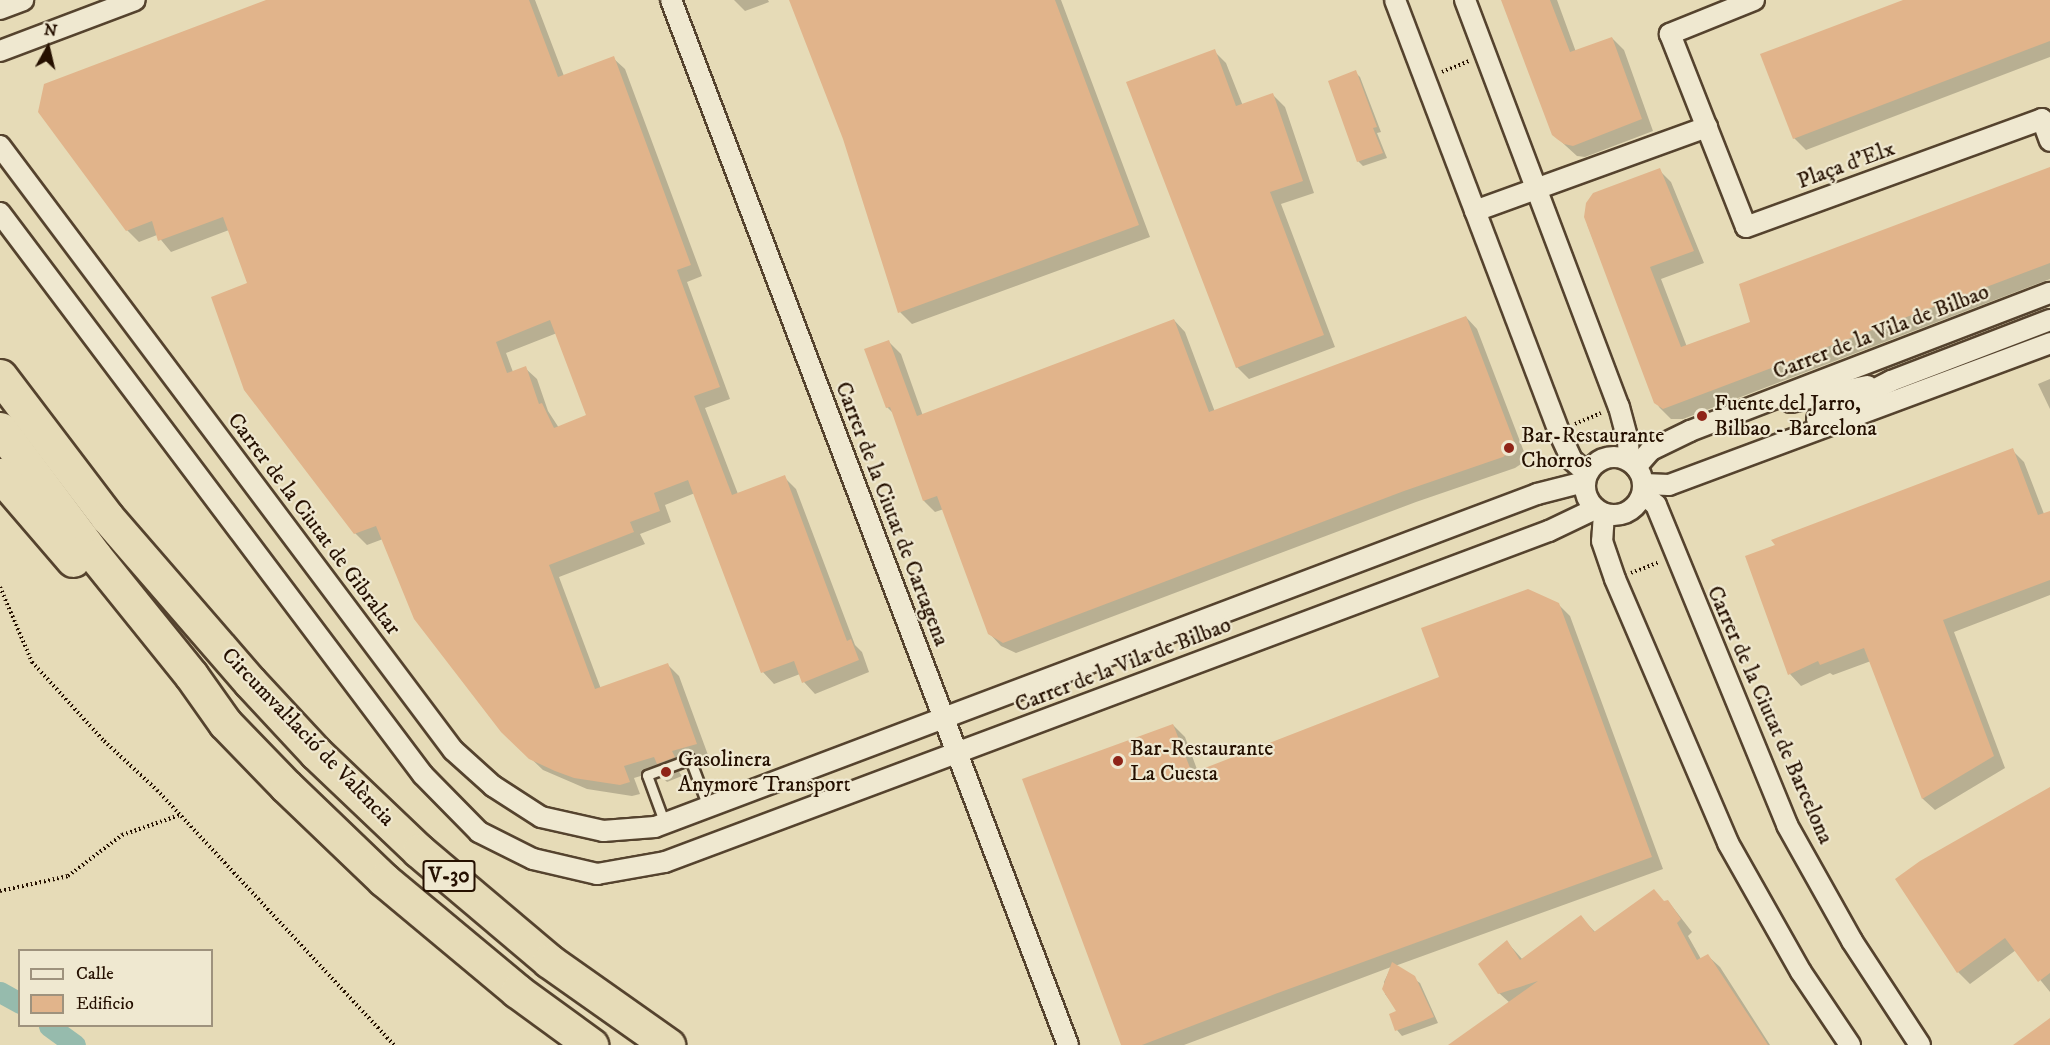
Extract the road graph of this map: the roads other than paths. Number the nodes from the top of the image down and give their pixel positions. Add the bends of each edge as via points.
1 (23, 0) edge
2 (135, 0) edge
3 (671, 0) edge
4 (1395, 0) edge
5 (1465, 0) edge
6 (1754, 0) edge
7 (0, 9) edge
8 (0, 51) edge
9 (1707, 127) junction
10 (2050, 141) edge
11 (0, 146) edge
12 (1536, 189) junction
13 (1475, 211) junction
14 (0, 213) edge
15 (2050, 293) edge
16 (2050, 320) edge
17 (2050, 343) edge
18 (0, 376) edge
19 (1891, 381) junction
20 (1728, 416) junction
21 (0, 429) edge
22 (1746, 457) junction
23 (0, 474) edge
24 (1638, 476) junction
25 (1586, 477) junction
26 (1600, 511) junction
27 (943, 717) junction
28 (225, 723) junction
29 (957, 753) junction
30 (708, 807) junction
31 (660, 826) junction
32 (591, 1045) edge
33 (668, 1045) edge
34 (1068, 1045) edge
35 (1850, 1045) edge
36 (1920, 1045) edge

1 - 7 street
2 - 8 street
3 - 27 street, Carrer de la Ciutat de Cartagena
4 - 13 street
5 - 12 street, Carrer de la Ciutat de Barcelona
6 - 9 street, Plaça d'Elx via 1670,34
9 - 10 street, Plaça d'Elx via 1746,227 2042,119
9 - 12 street
11 - 31 street, Carrer de la Ciutat de Gibraltar via 453,750 493,786 540,817 603,831
12 - 13 street
12 - 24 street, Carrer de la Ciutat de Barcelona via 1619,407
13 - 25 street via 1558,430 1572,460
14 - 29 street, Carrer de la Vila de Bilbao via 423,775 479,832 533,860 597,874 665,862
15 - 20 street, Carrer de la Vila de Bilbao
16 - 19 street
17 - 22 street
18 - 33 highway, Circumval·lació de València / V-30 via 107,517 316,753 419,851 549,961
19 - 20 street
19 - 22 street
20 - 24 street, Carrer de la Vila de Bilbao via 1651,450
21 - 28 highway, Circumval·lació de València / V-30
22 - 24 street via 1669,485
23 - 28 highway via 180,687
24 - 25 street via 1610,456 1601,459
24 - 26 street via 1632,509 1623,514
24 - 36 street, Carrer de la Ciutat de Barcelona via 1656,505 1787,825 1852,941
25 - 26 street via 1589,503
25 - 27 street, Carrer de la Vila de Bilbao
26 - 29 street, Carrer de la Vila de Bilbao
26 - 35 street via 1602,541 1615,579 1728,843 1801,972
27 - 29 street, Carrer de la Ciutat de Cartagena
27 - 30 street, Carrer de la Vila de Bilbao
28 - 32 highway, Circumval·lació de València / V-30 via 384,880 517,991
29 - 34 street, Carrer de la Ciutat de Cartagena
30 - 31 street, Carrer de la Vila de Bilbao
30 - 31 lane via 690,759 647,775

